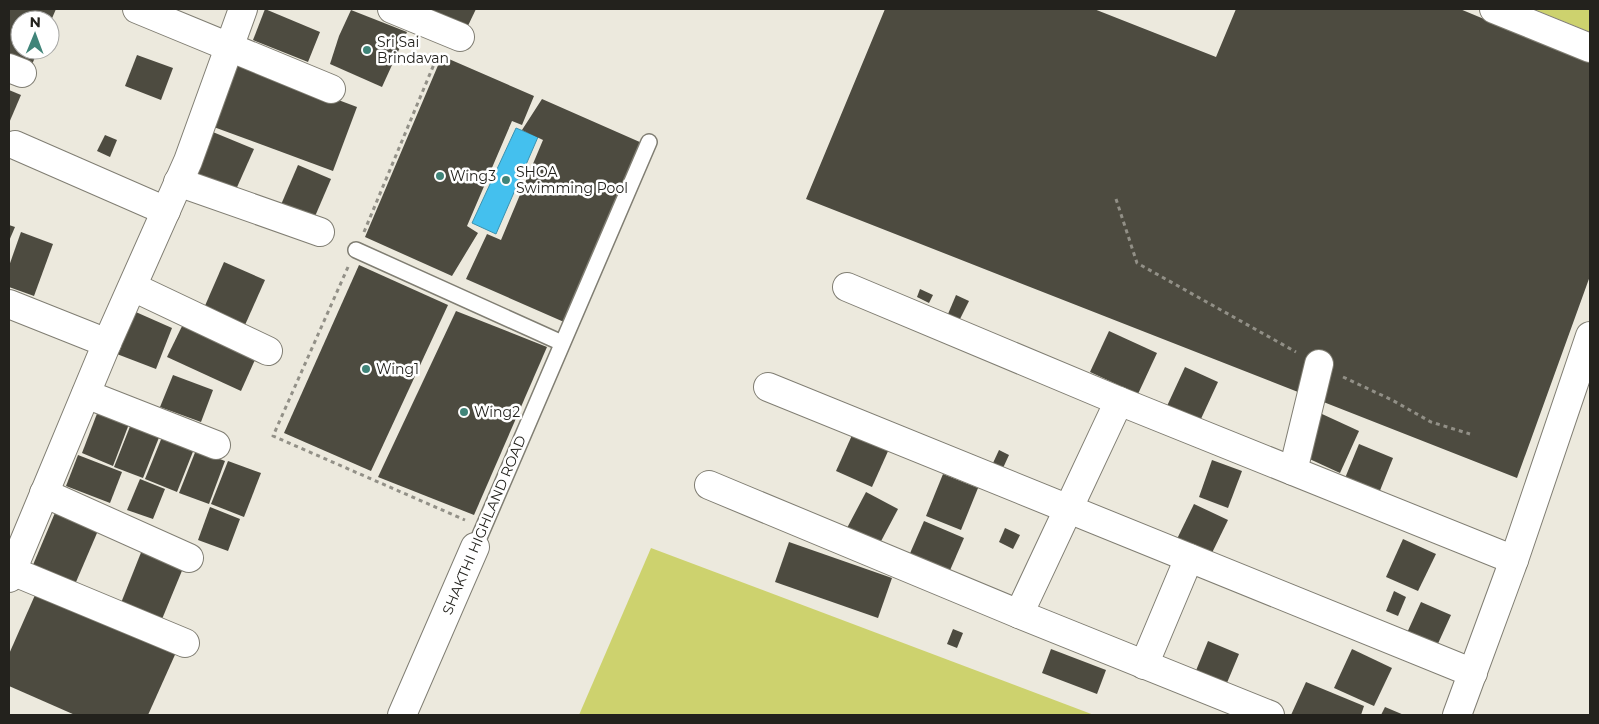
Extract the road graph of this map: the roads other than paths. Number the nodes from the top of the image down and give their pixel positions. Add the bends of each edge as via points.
1 (137, 9) edge
2 (243, 9) edge
3 (392, 9) edge
4 (1494, 9) edge
5 (460, 37) dead end
6 (229, 46) junction
7 (1590, 48) edge
8 (331, 89) dead end
9 (649, 142) dead end
10 (15, 145) dead end
11 (178, 182) junction
12 (166, 210) junction
13 (320, 232) dead end
14 (356, 250) road end
15 (133, 287) junction
16 (847, 287) dead end
17 (9, 304) edge
18 (1590, 336) edge
19 (107, 343) junction
20 (562, 343) junction
21 (268, 351) dead end
22 (1319, 364) dead end
23 (768, 387) dead end
24 (86, 394) junction
25 (1119, 401) junction
26 (216, 445) dead end
27 (1293, 471) junction
28 (709, 485) dead end
29 (44, 493) junction
30 (1068, 508) junction
31 (473, 534) joint
32 (189, 558) dead end
33 (1189, 558) junction
34 (1514, 560) junction
35 (10, 574) edge
36 (1019, 614) junction
37 (185, 643) dead end
38 (1144, 665) junction
39 (1473, 673) junction
40 (402, 715) edge
41 (1270, 715) edge
42 (1457, 715) edge

1 - 6 street
2 - 6 street
3 - 5 street
4 - 7 street
6 - 8 street
6 - 11 street
9 - 20 lane, SHAKTHI HIGHLAND ROAD
10 - 12 street
11 - 12 street
11 - 13 street
12 - 15 street
14 - 20 lane
15 - 19 street
15 - 21 street
16 - 25 street
17 - 19 street
18 - 34 street
19 - 24 street
20 - 31 lane, SHAKTHI HIGHLAND ROAD
22 - 27 street
23 - 30 street
24 - 26 street
24 - 29 street
25 - 27 street
25 - 30 street
27 - 34 street
28 - 36 street
29 - 32 street
29 - 35 street
30 - 33 street
30 - 36 street
31 - 40 street, SHAKTHI HIGHLAND ROAD
33 - 38 street
33 - 39 street
34 - 39 street
35 - 37 street
36 - 38 street
38 - 41 street
39 - 42 street

